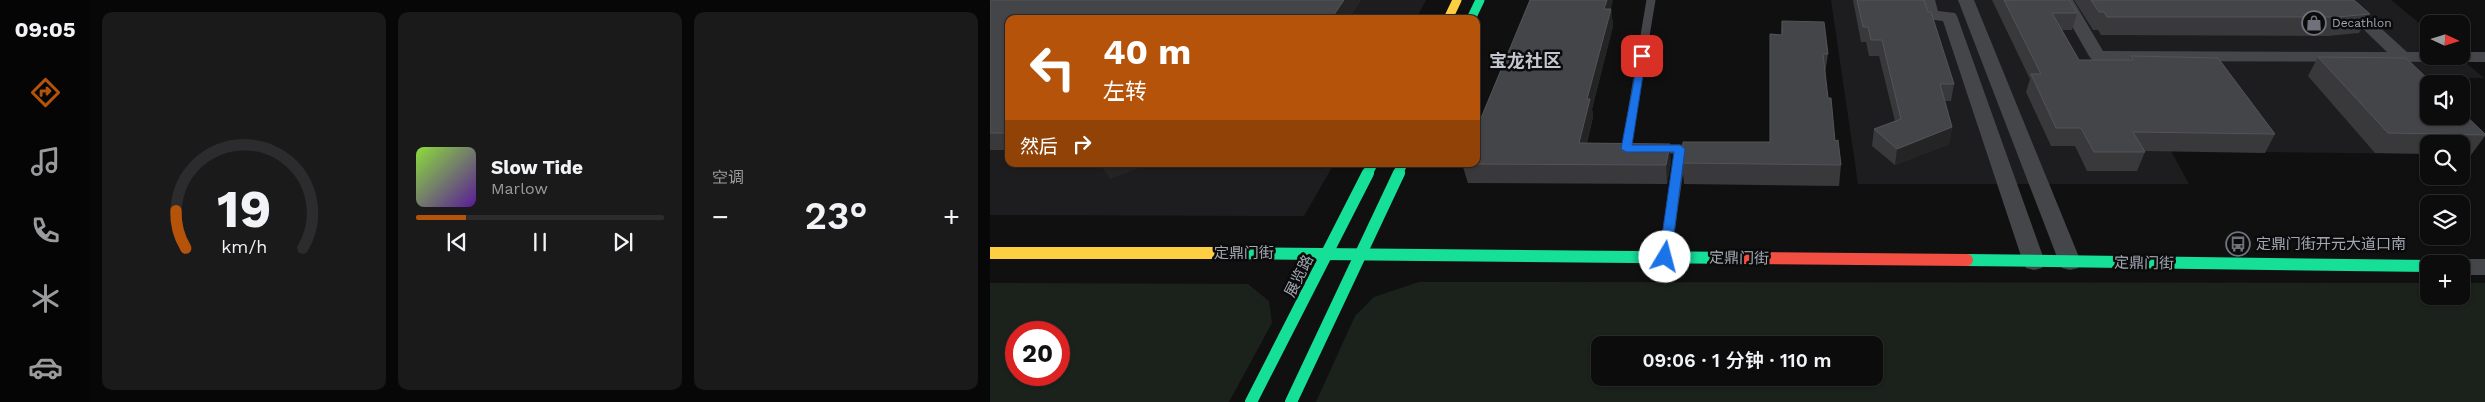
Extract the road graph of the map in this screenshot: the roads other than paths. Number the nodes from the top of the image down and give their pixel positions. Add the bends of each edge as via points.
1 (1457, 0) edge
2 (1480, 0) edge
3 (1651, 0) edge
4 (1927, 0) edge
5 (1966, 0) edge
6 (2065, 0) edge
7 (2341, 0) edge
8 (1450, 15) edge
9 (1473, 15) edge
10 (2403, 57) junction
11 (2485, 57) edge
12 (1371, 167) edge
13 (1402, 167) edge
14 (990, 253) edge
15 (1327, 254) junction
16 (1361, 254) junction
17 (1665, 257) junction
18 (2034, 262) junction
19 (2070, 262) junction
20 (2420, 266) edge
21 (2470, 267) edge
22 (2485, 267) edge
23 (1251, 402) edge
24 (1291, 402) edge

1 - 8 street
2 - 9 street
3 - 17 lane via 1626,149 1680,149
4 - 18 street via 1932,16 1949,16
5 - 19 street
6 - 10 street via 2098,56
7 - 10 street
10 - 11 street
12 - 15 street, 展览路
13 - 16 street
14 - 15 street, 定鼎门街
15 - 16 street, 定鼎门街
15 - 23 street, 展览路
16 - 17 street, 定鼎门街
16 - 24 street
17 - 18 street, 定鼎门街
18 - 19 street, 定鼎门街
19 - 20 street, 定鼎门街
21 - 22 street

